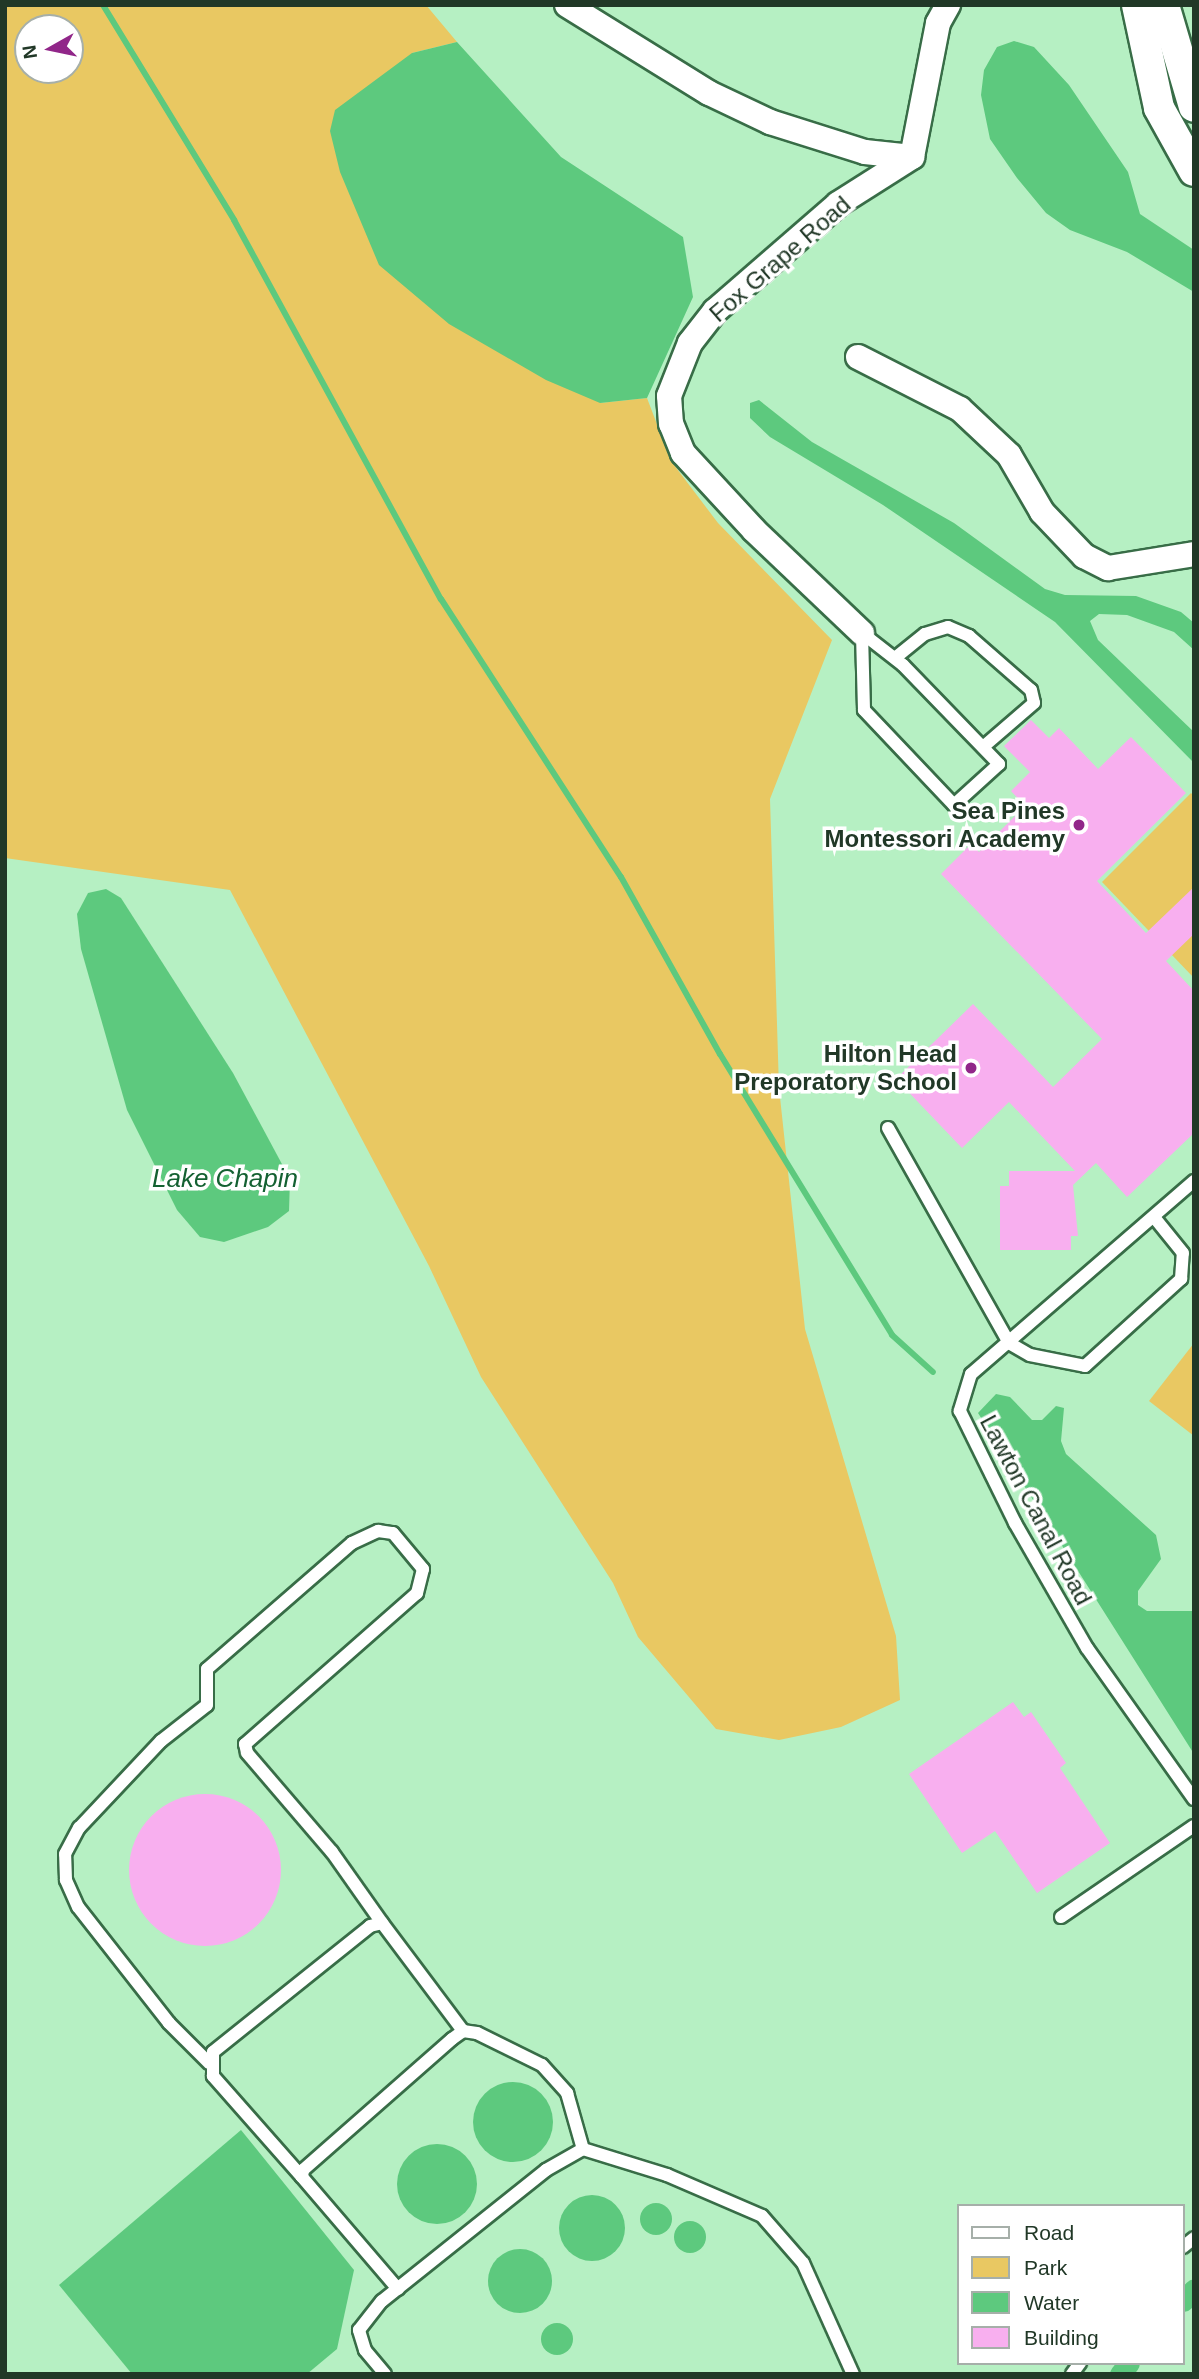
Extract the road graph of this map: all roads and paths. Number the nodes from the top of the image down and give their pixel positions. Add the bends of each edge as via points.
1 (567, 5) edge
2 (948, 5) edge
3 (1137, 5) edge
4 (1164, 5) edge
5 (1194, 107) edge
6 (912, 157) junction
7 (1194, 171) edge
8 (858, 357) dead end
9 (1194, 554) edge
10 (862, 633) junction
11 (895, 658) junction
12 (984, 747) junction
13 (888, 1128) dead end
14 (1194, 1181) edge
15 (1154, 1217) junction
16 (1009, 1343) junction
17 (1194, 1799) edge
18 (1194, 1826) edge
19 (1061, 1917) dead end
20 (382, 1923) junction
21 (463, 2031) junction
22 (209, 2063) junction
23 (583, 2149) junction
24 (302, 2177) junction
25 (397, 2289) junction
26 (385, 2374) edge
27 (853, 2374) edge

1 - 6 street via 709,93 770,122 865,152
2 - 6 street via 937,23
3 - 7 street via 1159,108
4 - 5 street
6 - 10 street, Fox Grape Road via 838,204 715,311 690,343 669,396 671,424 683,453 754,530
8 - 9 street via 960,409 1009,455 1042,512 1084,556 1108,568
10 - 11 lane
10 - 12 lane via 864,710 954,805 999,764
11 - 12 lane
11 - 12 lane via 925,634 948,627 969,636 1031,690 1034,703
13 - 16 lane
14 - 15 lane, Lawton Canal Road
15 - 16 lane, Lawton Canal Road
15 - 16 lane via 1183,1253 1181,1279 1096,1361 1069,1366
16 - 17 lane, Lawton Canal Road via 971,1374 963,1388 960,1411 969,1436 1087,1648
18 - 19 lane
20 - 21 lane
20 - 22 lane via 370,1926 234,2035 213,2052
20 - 22 lane via 245,1744 417,1593 423,1569 393,1533 378,1531 352,1543 207,1669 207,1705 143,1760 79,1828 65,1854 66,1880 78,1907 169,2023
21 - 23 lane via 542,2065 555,2077 578,2124
21 - 24 lane via 349,2127
22 - 24 lane via 214,2076
23 - 25 lane via 546,2170
23 - 27 lane via 667,2175 762,2216 803,2263
24 - 25 lane
25 - 26 lane via 359,2330 365,2350

